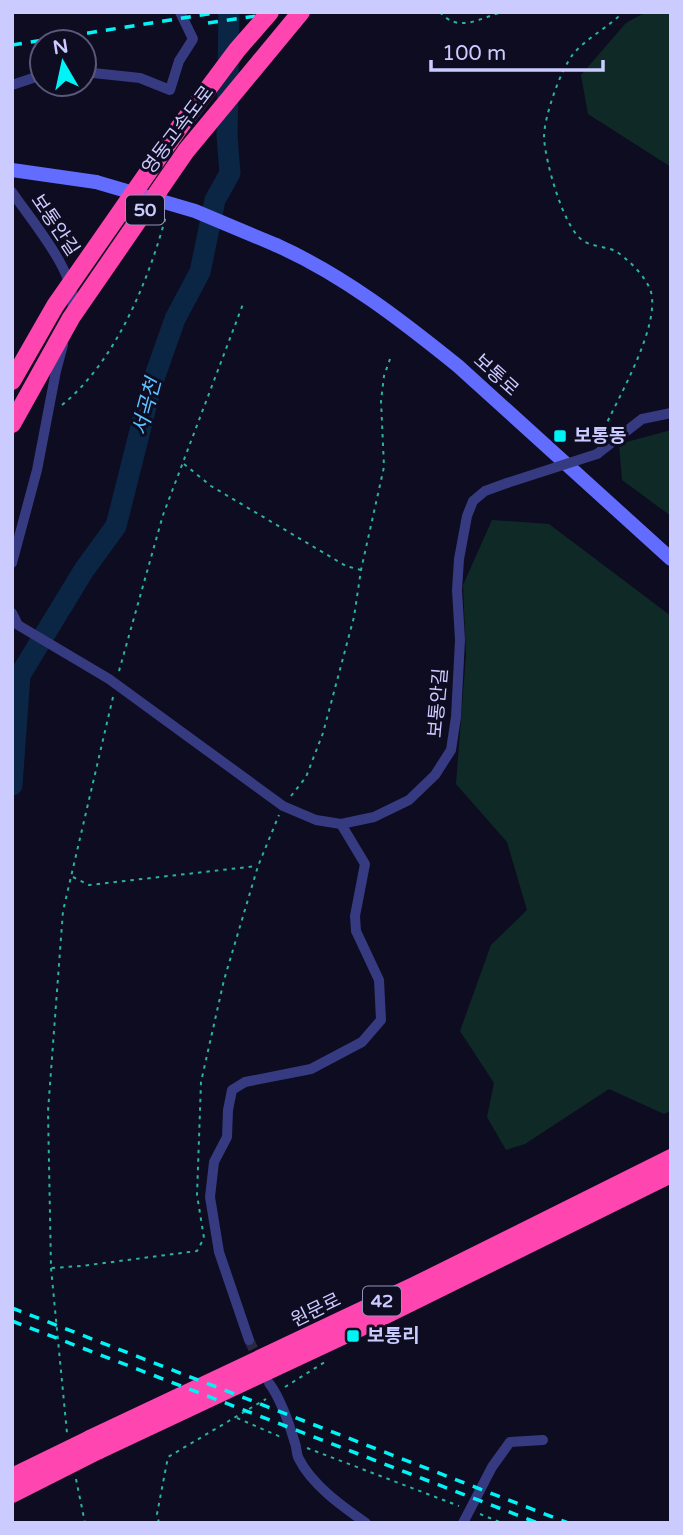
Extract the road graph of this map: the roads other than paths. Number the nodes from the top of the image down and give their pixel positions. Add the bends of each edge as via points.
1 (180, 12) edge
2 (270, 12) edge
3 (301, 12) edge
4 (98, 74) edge
5 (12, 170) edge
6 (12, 192) edge
7 (12, 381) edge
8 (671, 413) edge
9 (12, 424) edge
10 (671, 559) edge
11 (12, 563) edge
12 (12, 613) edge
13 (341, 824) junction
14 (671, 1158) edge
15 (671, 1174) edge
16 (249, 1340) tunnel mouth
17 (269, 1382) dead end
18 (543, 1440) dead end
19 (95, 1445) junction
20 (12, 1477) edge
21 (12, 1494) edge
22 (366, 1523) edge
23 (463, 1523) edge

1 - 4 street via 193,38 170,90 140,78
2 - 7 highway, 영동고속도로 / 50, bridge via 237,50 126,204 55,306
3 - 9 highway, 영동고속도로 / 50, bridge via 186,151 71,318
5 - 10 street, 보통로, bridge via 96,183 195,211 276,245 350,285 458,366
6 - 11 street, 보통안길 via 61,262 75,300
8 - 13 street, 보통안길, bridge via 642,419 601,451 485,491 473,501 459,559 458,691 451,750 435,775 409,800 374,817
12 - 13 street, 보통안길 via 18,625 112,682 283,806 316,820
13 - 16 street via 365,864 356,931 379,980 381,1020 362,1042 312,1069 246,1082 232,1090 227,1137 214,1162 210,1197 219,1252
14 - 19 highway, 원문로 / 42
15 - 19 highway, 원문로 / 42 via 357,1329
17 - 22 street via 306,1470 334,1500
18 - 23 street via 510,1442
19 - 20 highway, 42, bridge
19 - 21 highway, 42, bridge

